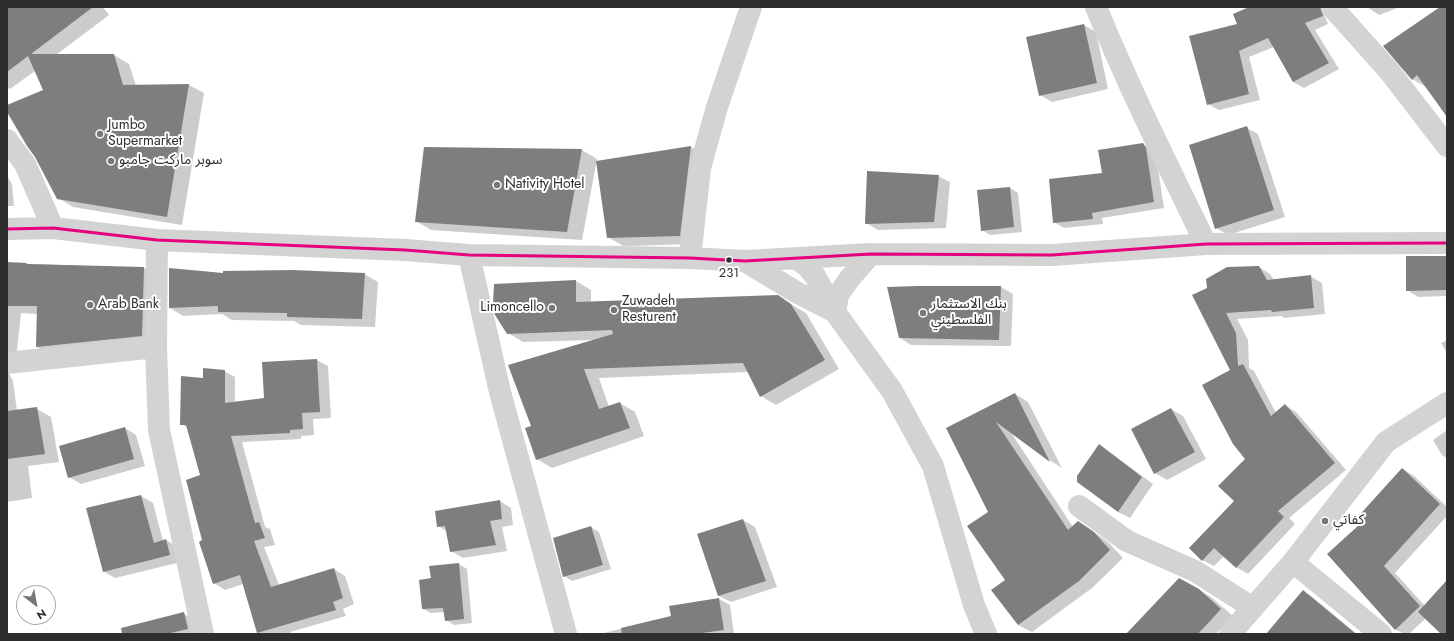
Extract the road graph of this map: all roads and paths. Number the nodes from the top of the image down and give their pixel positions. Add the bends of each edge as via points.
1 (751, 7) edge
2 (1096, 7) edge
3 (1332, 7) edge
4 (7, 140) edge
5 (1447, 146) edge
6 (53, 228) junction
7 (7, 229) edge
8 (157, 240) junction
9 (1447, 243) edge
10 (1206, 244) junction
11 (871, 254) junction
12 (469, 255) junction
13 (826, 257) junction
14 (690, 258) junction
15 (797, 259) junction
16 (746, 261) junction
17 (814, 276) junction
18 (835, 312) junction
19 (156, 348) junction
20 (7, 363) edge
21 (1447, 404) edge
22 (1079, 506) dead end
23 (1293, 562) junction
24 (1253, 608) junction
25 (203, 634) edge
26 (566, 634) edge
27 (986, 634) edge
28 (1230, 634) edge
29 (1381, 634) edge

1 - 14 street via 717,107 700,168
2 - 10 street via 1157,145
3 - 5 street via 1390,72
4 - 6 street via 25,164
6 - 7 street
6 - 8 street
8 - 12 street
8 - 19 street
9 - 10 street
10 - 11 street via 1052,255
11 - 13 street
11 - 18 street via 838,295
12 - 14 street
12 - 26 street via 500,392
13 - 15 street
13 - 17 street via 816,266
14 - 16 street
15 - 16 street
15 - 17 street via 808,266
16 - 18 street via 796,292
17 - 18 street
18 - 27 street via 892,392 933,466 974,605
19 - 20 street
19 - 25 street via 159,430
21 - 23 street via 1386,442
22 - 24 street via 1127,541 1195,571
23 - 24 street
23 - 29 street
24 - 28 street

